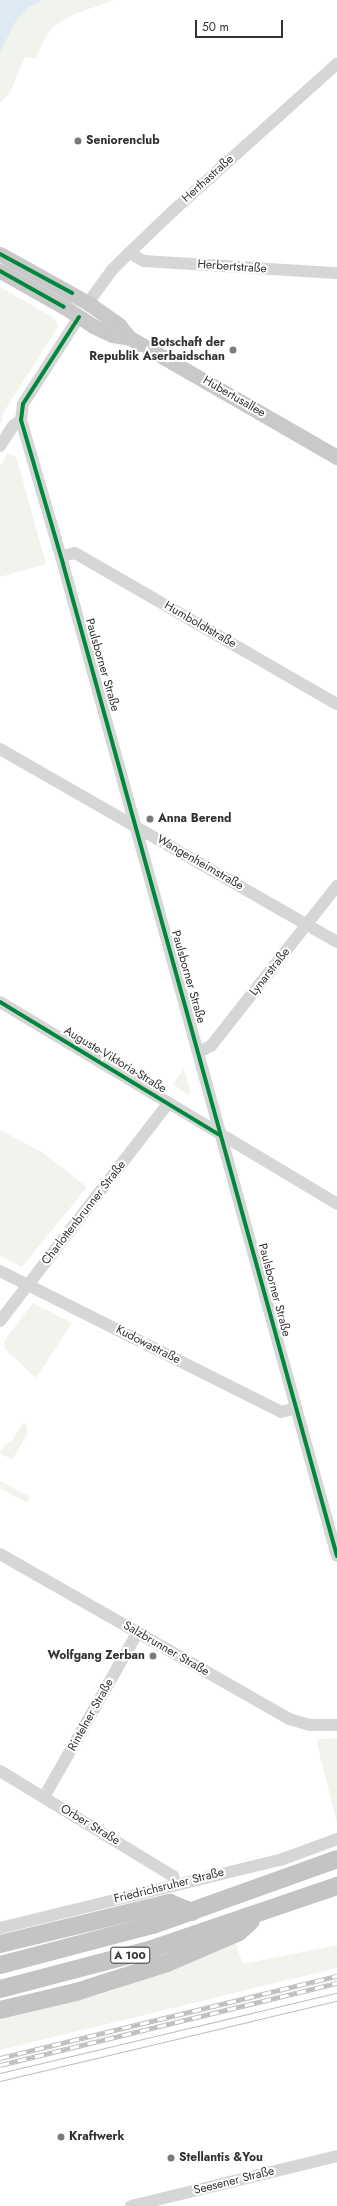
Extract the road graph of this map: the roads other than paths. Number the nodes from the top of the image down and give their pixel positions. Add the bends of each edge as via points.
1 (337, 64) edge
2 (129, 253) junction
3 (0, 254) edge
4 (0, 271) edge
5 (337, 273) edge
6 (88, 303) junction
7 (80, 317) junction
8 (130, 338) junction
9 (21, 420) junction
10 (0, 446) edge
11 (337, 457) edge
12 (61, 556) junction
13 (337, 704) edge
14 (0, 750) edge
15 (136, 827) junction
16 (337, 886) edge
17 (307, 925) junction
18 (337, 942) edge
19 (0, 1002) edge
20 (198, 1052) junction
21 (168, 1104) junction
22 (220, 1135) junction
23 (337, 1204) edge
24 (0, 1271) edge
25 (28, 1286) junction
26 (0, 1321) edge
27 (296, 1408) junction
28 (0, 1554) edge
29 (337, 1556) edge
30 (137, 1633) junction
31 (337, 1725) edge
32 (0, 1771) edge
33 (44, 1798) junction
34 (337, 1839) edge
35 (337, 1859) edge
36 (175, 1884) junction
37 (337, 1886) edge
38 (192, 1912) junction
39 (258, 1914) junction
40 (0, 1928) edge
41 (0, 1944) edge
42 (0, 1965) edge
43 (0, 1989) edge
44 (0, 2010) edge
45 (337, 2156) edge
46 (131, 2206) edge

1 - 2 street, Herthastraße
2 - 5 street, Herbertstraße via 144,261
2 - 6 street, Herthastraße via 112,270
3 - 6 main road, Hubertusallee
4 - 7 main road, Hubertusallee
6 - 7 main road
6 - 8 main road, Hubertusallee via 119,325
7 - 8 main road, Hubertusallee via 112,335
7 - 9 street, Paulsborner Straße via 23,404
8 - 11 main road, Hubertusallee
9 - 10 street via 13,426
9 - 12 street, Paulsborner Straße
12 - 13 street, Humboldtstraße via 75,553
12 - 15 street, Paulsborner Straße
14 - 15 street, Wangenheimstraße
15 - 17 street, Wangenheimstraße
15 - 20 street, Paulsborner Straße
16 - 17 street, Lynarstraße
17 - 18 street, Wangenheimstraße
17 - 20 street, Lynarstraße via 211,1046
19 - 21 street, Auguste-Viktoria-Straße
20 - 22 street, Paulsborner Straße
21 - 22 street, Auguste-Viktoria-Straße
21 - 25 street, Charlottenbrunner Straße
22 - 23 street, Auguste-Viktoria-Straße
22 - 27 street, Paulsborner Straße
24 - 25 street, Kudowastraße
25 - 26 street, Charlottenbrunner Straße
25 - 27 street, Kudowastraße via 281,1412
27 - 29 street, Paulsborner Straße
28 - 30 street, Salzbrunner Straße
30 - 31 street, Salzbrunner Straße via 289,1719 310,1725
30 - 33 street, Rintelner Straße
32 - 33 street, Orber Straße
33 - 36 street, Orber Straße via 173,1876
34 - 36 street, Friedrichsruher Straße via 283,1859
35 - 38 highway, A 100
36 - 40 street, Friedrichsruher Straße
37 - 39 highway, A 100
38 - 41 highway via 170,1903
38 - 42 highway, A 100 via 153,1925
39 - 43 highway, A 100 via 149,1950
39 - 44 highway via 239,1932 166,1963 83,1990
45 - 46 street, Seesener Straße

